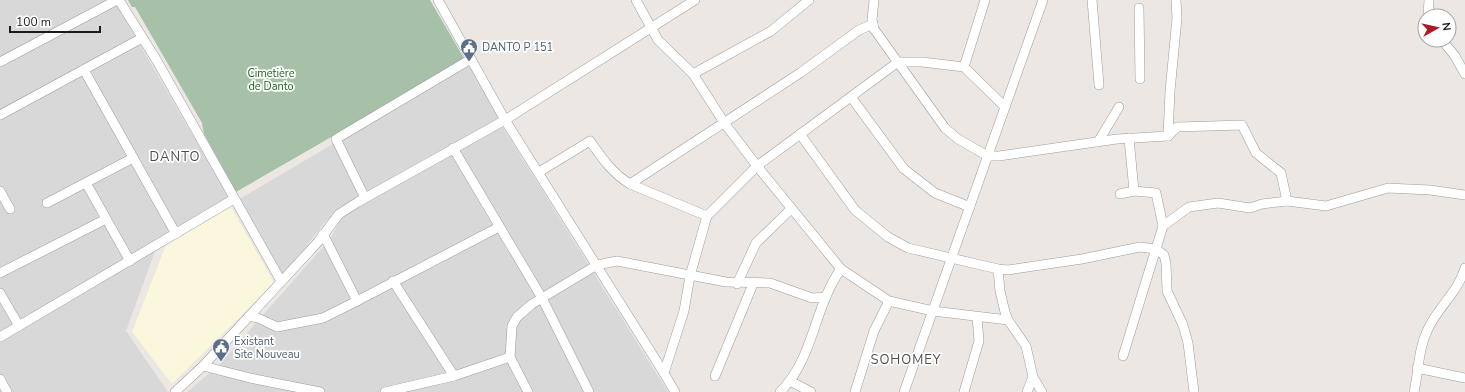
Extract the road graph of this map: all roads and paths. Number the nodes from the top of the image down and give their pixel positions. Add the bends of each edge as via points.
1 (118, 0) edge
2 (438, 0) edge
3 (636, 0) edge
4 (694, 0) edge
5 (809, 0) edge
6 (874, 0) edge
7 (985, 0) edge
8 (1043, 0) edge
9 (1092, 0) edge
10 (1176, 0) edge
11 (682, 4) edge
12 (1139, 8) dead end
13 (873, 24) junction
14 (650, 28) junction
15 (142, 38) junction
16 (1448, 48) edge
17 (471, 59) junction
18 (0, 62) edge
19 (898, 62) junction
20 (964, 67) junction
21 (84, 70) junction
22 (693, 74) junction
23 (1465, 74) edge
24 (1140, 79) dead end
25 (1100, 85) dead end
26 (851, 97) junction
27 (1005, 107) junction
28 (1119, 107) dead end
29 (0, 115) edge
30 (505, 120) junction
31 (725, 124) junction
32 (800, 134) junction
33 (1168, 136) junction
34 (1129, 138) junction
35 (1098, 142) junction
36 (453, 148) junction
37 (988, 156) junction
38 (133, 158) junction
39 (757, 166) junction
40 (539, 172) junction
41 (86, 183) junction
42 (630, 184) junction
43 (0, 191) edge
44 (1134, 192) junction
45 (1120, 194) dead end
46 (1465, 195) edge
47 (365, 198) junction
48 (234, 199) junction
49 (1287, 201) junction
50 (47, 203) dead end
51 (970, 207) junction
52 (10, 209) dead end
53 (790, 210) junction
54 (707, 216) junction
55 (106, 219) junction
56 (1163, 226) junction
57 (499, 228) junction
58 (176, 234) junction
59 (323, 234) junction
60 (1156, 249) junction
61 (952, 259) junction
62 (130, 261) junction
63 (596, 265) junction
64 (1465, 268) edge
65 (841, 269) junction
66 (998, 269) junction
67 (0, 273) edge
68 (690, 276) junction
69 (281, 281) junction
70 (393, 281) junction
71 (737, 284) junction
72 (753, 284) junction
73 (0, 293) edge
74 (826, 297) junction
75 (542, 298) junction
76 (812, 298) junction
77 (357, 301) junction
78 (889, 301) junction
79 (822, 311) junction
80 (933, 311) junction
81 (249, 316) junction
82 (977, 317) junction
83 (1008, 320) junction
84 (19, 326) junction
85 (0, 337) edge
86 (1123, 356) dead end
87 (510, 357) junction
88 (203, 366) junction
89 (1417, 368) junction
90 (664, 373) junction
91 (454, 376) junction
92 (715, 376) dead end
93 (1033, 377) junction
94 (1465, 378) edge
95 (0, 379) edge
96 (790, 381) junction
97 (7, 392) edge
98 (175, 392) edge
99 (320, 392) edge
100 (385, 392) edge
101 (528, 392) edge
102 (589, 392) edge
103 (675, 392) edge
104 (780, 392) edge
105 (811, 392) edge
106 (855, 392) edge
107 (904, 392) edge
108 (964, 392) edge
109 (1027, 392) edge
110 (1042, 392) edge
111 (1194, 392) edge
112 (1414, 392) edge

1 - 15 street
1 - 18 street
2 - 17 street
3 - 14 street
4 - 11 street
5 - 22 street via 771,30
6 - 13 street
7 - 20 street
8 - 27 street
9 - 25 street
10 - 33 street via 1177,18
11 - 14 street
12 - 24 street
13 - 19 street
13 - 31 street via 859,30
14 - 22 street via 658,40
14 - 30 street
15 - 21 street
15 - 48 street
16 - 23 street
17 - 30 street
17 - 47 street via 336,139
19 - 20 street
19 - 26 street
19 - 37 street via 945,128 964,143
20 - 27 street
21 - 29 street
21 - 38 street
22 - 31 street
26 - 32 street
26 - 51 street via 904,170 934,193
27 - 37 street
28 - 35 street
30 - 36 street
30 - 40 street
31 - 39 street
31 - 42 street
32 - 39 street
32 - 61 street via 854,210 899,244
33 - 34 street
33 - 49 street via 1176,127 1242,124 1256,153 1281,173
34 - 35 street
34 - 44 street
35 - 37 street via 1010,156
36 - 47 street
36 - 57 street
37 - 51 street
38 - 41 street
38 - 58 street
39 - 53 street
39 - 54 street
40 - 42 street via 590,141 613,172
40 - 63 street
41 - 50 street
41 - 55 street
42 - 54 street
43 - 52 street
44 - 45 street
44 - 56 street via 1156,193
46 - 49 street via 1388,188 1326,206
47 - 59 street via 339,214
48 - 58 street
48 - 69 street
49 - 56 street via 1250,208 1218,203 1190,207
51 - 61 street
53 - 65 street
53 - 71 street via 756,243
54 - 68 street
55 - 62 street
55 - 67 street
56 - 60 street
57 - 70 street
57 - 75 street
58 - 62 street
59 - 69 street
59 - 77 street
60 - 66 street via 1140,247 1062,263
60 - 86 street
60 - 111 street via 1164,255 1167,291 1188,342
61 - 66 street
61 - 80 street
62 - 84 street
63 - 68 street via 617,262
63 - 75 street
63 - 90 street
64 - 89 street via 1456,288 1428,328
65 - 74 street
65 - 78 street
66 - 83 street via 1000,290
68 - 71 street
68 - 90 street via 684,311
69 - 81 street
70 - 77 street
70 - 91 street
71 - 72 street
72 - 76 street via 778,285
72 - 92 street
73 - 84 street
74 - 76 street
74 - 79 street
75 - 87 street via 517,317 512,326
75 - 102 street
76 - 79 street
77 - 81 street via 323,318 277,327
78 - 80 street
78 - 106 street via 874,331
79 - 96 street
80 - 82 street
80 - 107 street
81 - 88 street
82 - 83 street
82 - 108 street via 978,347
83 - 93 street via 1026,346
84 - 85 street
87 - 91 street
87 - 101 street
88 - 98 street
88 - 99 street
89 - 94 street
89 - 112 street
90 - 103 street
91 - 100 street
93 - 109 street
93 - 110 street
95 - 97 street
96 - 104 street
96 - 105 street

